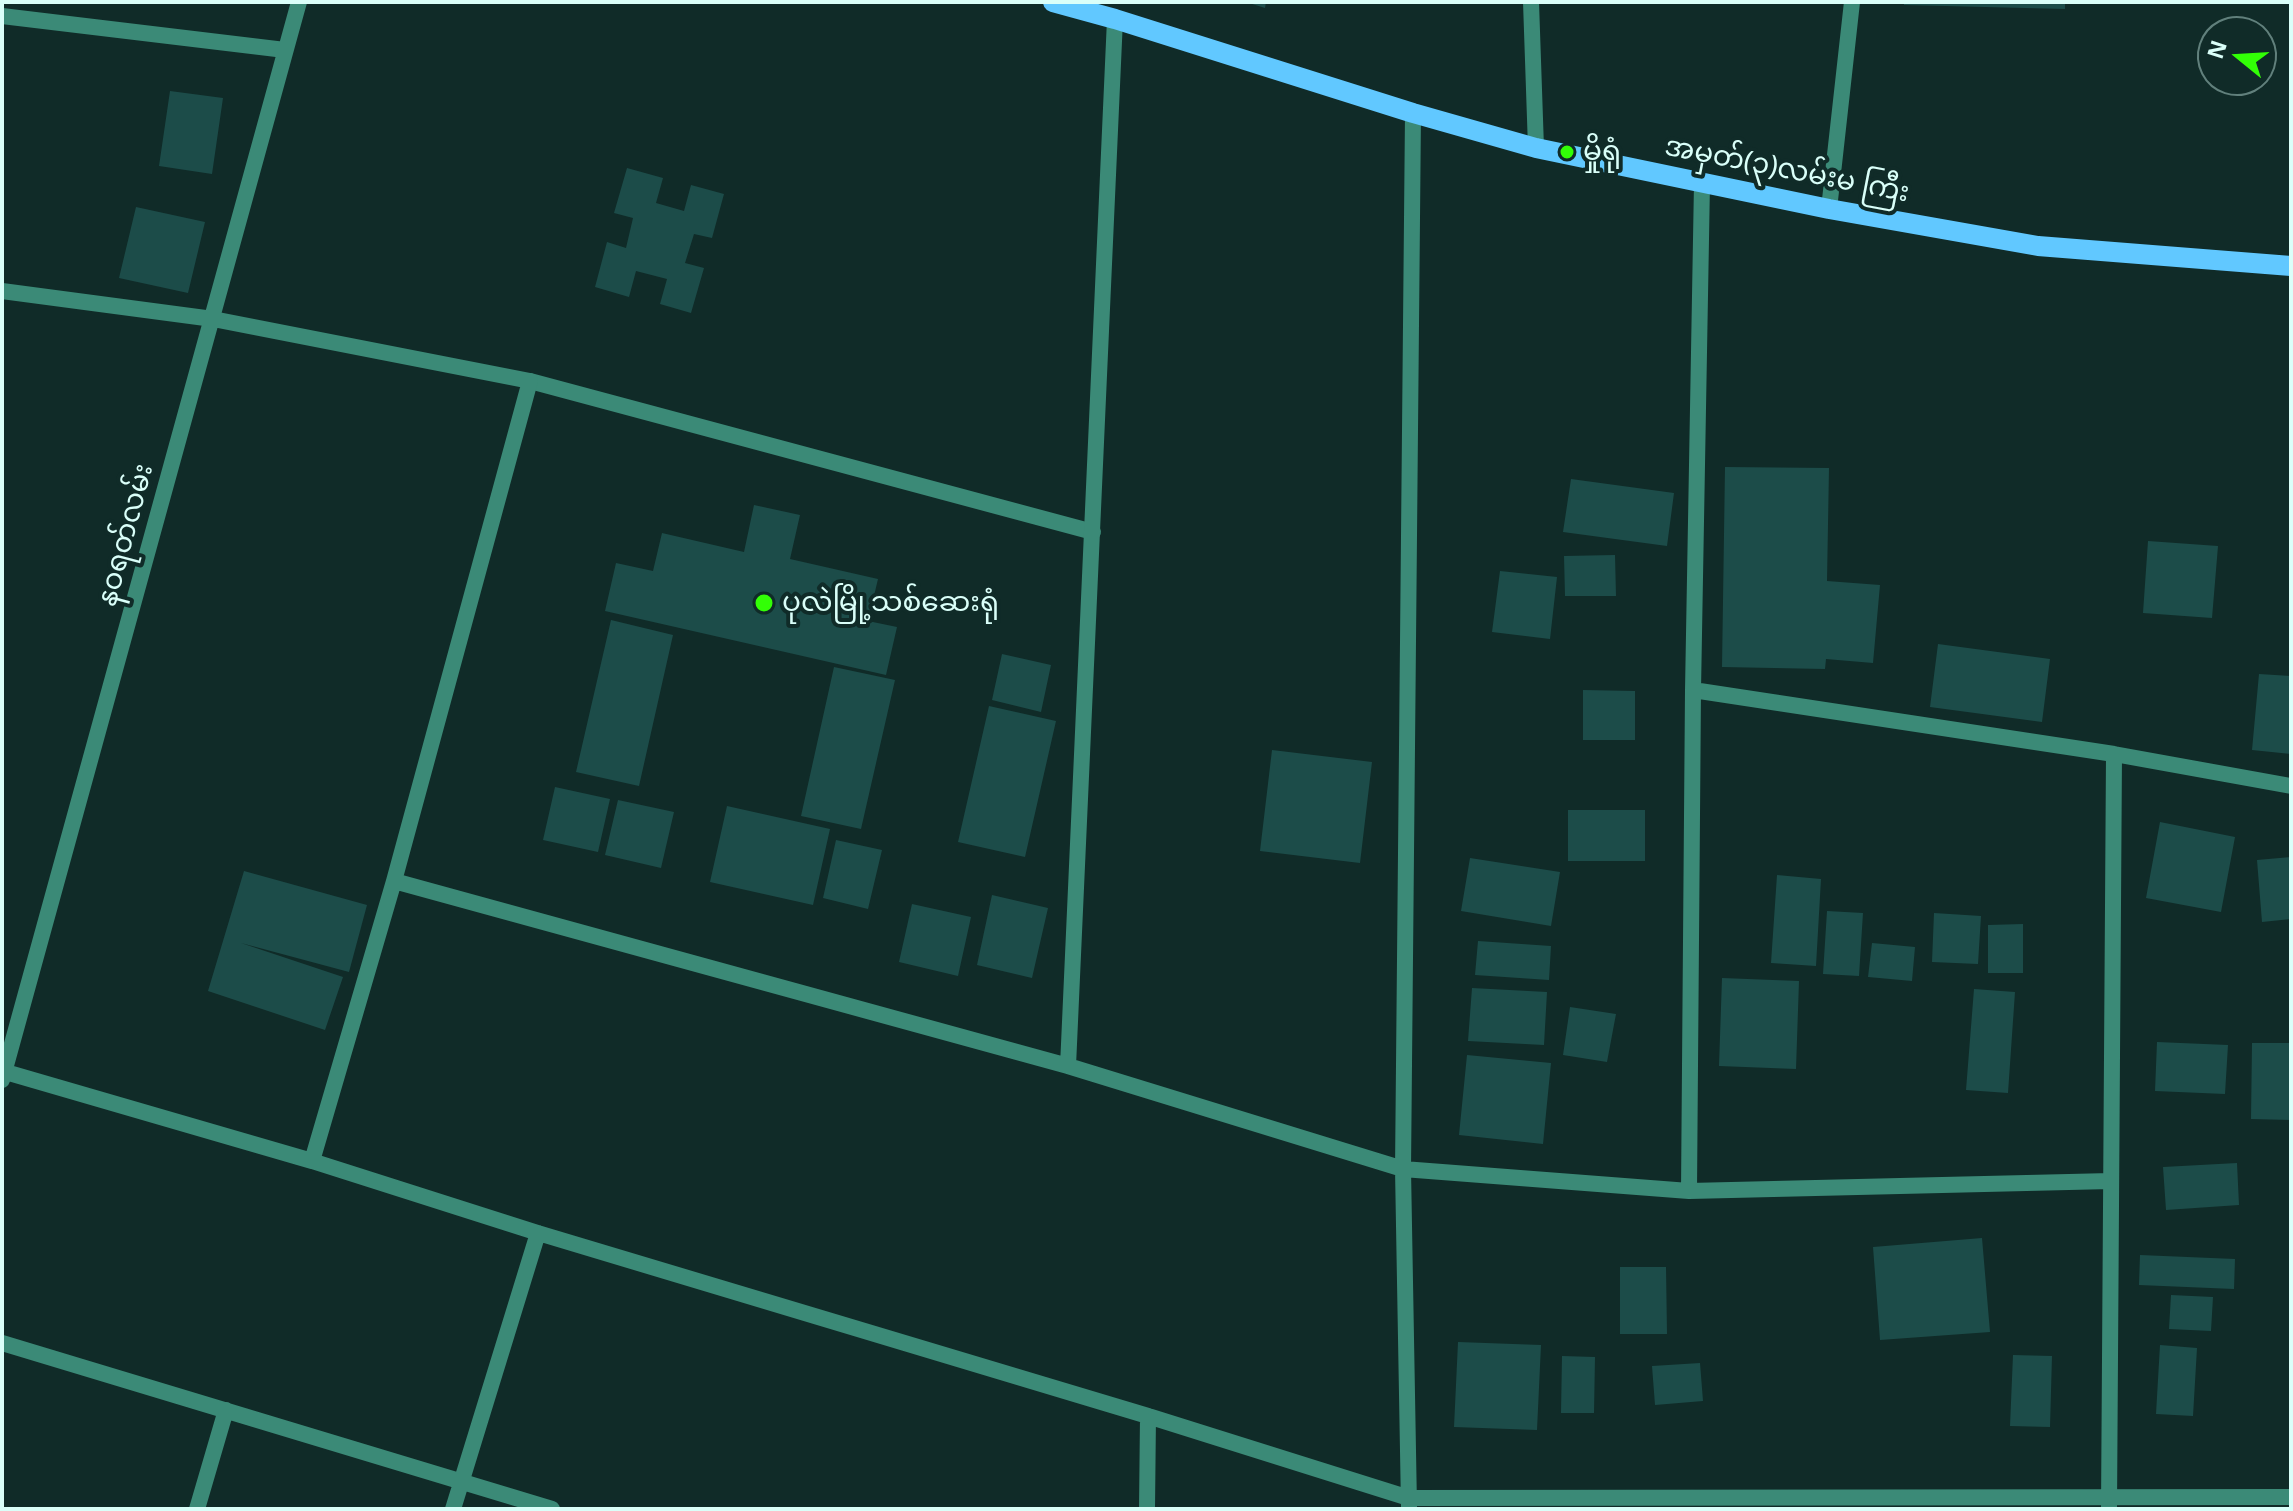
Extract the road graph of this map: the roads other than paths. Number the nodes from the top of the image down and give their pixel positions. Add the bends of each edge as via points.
1 (299, 2) edge
2 (1053, 2) edge
3 (1531, 2) edge
4 (1852, 2) edge
5 (2, 16) edge
6 (1115, 19) junction
7 (285, 50) junction
8 (1413, 113) junction
9 (1536, 148) junction
10 (1702, 183) junction
11 (1829, 209) junction
12 (2291, 266) edge
13 (2, 291) edge
14 (213, 319) junction
15 (530, 381) junction
16 (1093, 532) junction
17 (1693, 690) junction
18 (2114, 754) junction
19 (2291, 786) edge
20 (394, 881) junction
21 (1068, 1066) junction
22 (3, 1074) edge
23 (312, 1161) junction
24 (1403, 1169) junction
25 (2111, 1181) junction
26 (1689, 1191) junction
27 (538, 1233) junction
28 (2, 1343) edge
29 (226, 1410) junction
30 (1148, 1416) junction
31 (461, 1480) junction
32 (2291, 1497) edge
33 (2109, 1503) edge
34 (1409, 1504) edge
35 (197, 1509) edge
36 (453, 1509) edge
37 (552, 1509) edge
38 (1147, 1509) edge

1 - 7 street, နဝရတ်လမ်း
2 - 6 main road, အမှတ်(၃)လမ်းမ ကြီး
3 - 9 street
4 - 11 street
5 - 7 street
6 - 8 main road, အမှတ်(၃)လမ်းမ ကြီး
6 - 16 street
7 - 14 street, နဝရတ်လမ်း
8 - 9 main road, အမှတ်(၃)လမ်းမ ကြီး
8 - 24 street
9 - 10 main road, အမှတ်(၃)လမ်းမ ကြီး
10 - 11 main road, အမှတ်(၃)လမ်းမ ကြီး
10 - 17 street
11 - 12 main road, အမှတ်(၃)လမ်းမ ကြီး via 2038,246
13 - 14 street
14 - 15 street
14 - 22 street, နဝရတ်လမ်း
15 - 16 street
15 - 20 street
16 - 21 street
17 - 18 street
17 - 26 street
18 - 19 street
18 - 25 street
20 - 21 street
20 - 23 street
21 - 24 street
22 - 23 street
23 - 27 street
24 - 26 street
24 - 34 street
25 - 26 street
25 - 33 street
27 - 30 street
27 - 31 street
28 - 29 street
29 - 31 street
29 - 35 street
30 - 34 street
30 - 38 street
31 - 36 street
31 - 37 street
32 - 33 street
33 - 34 street

